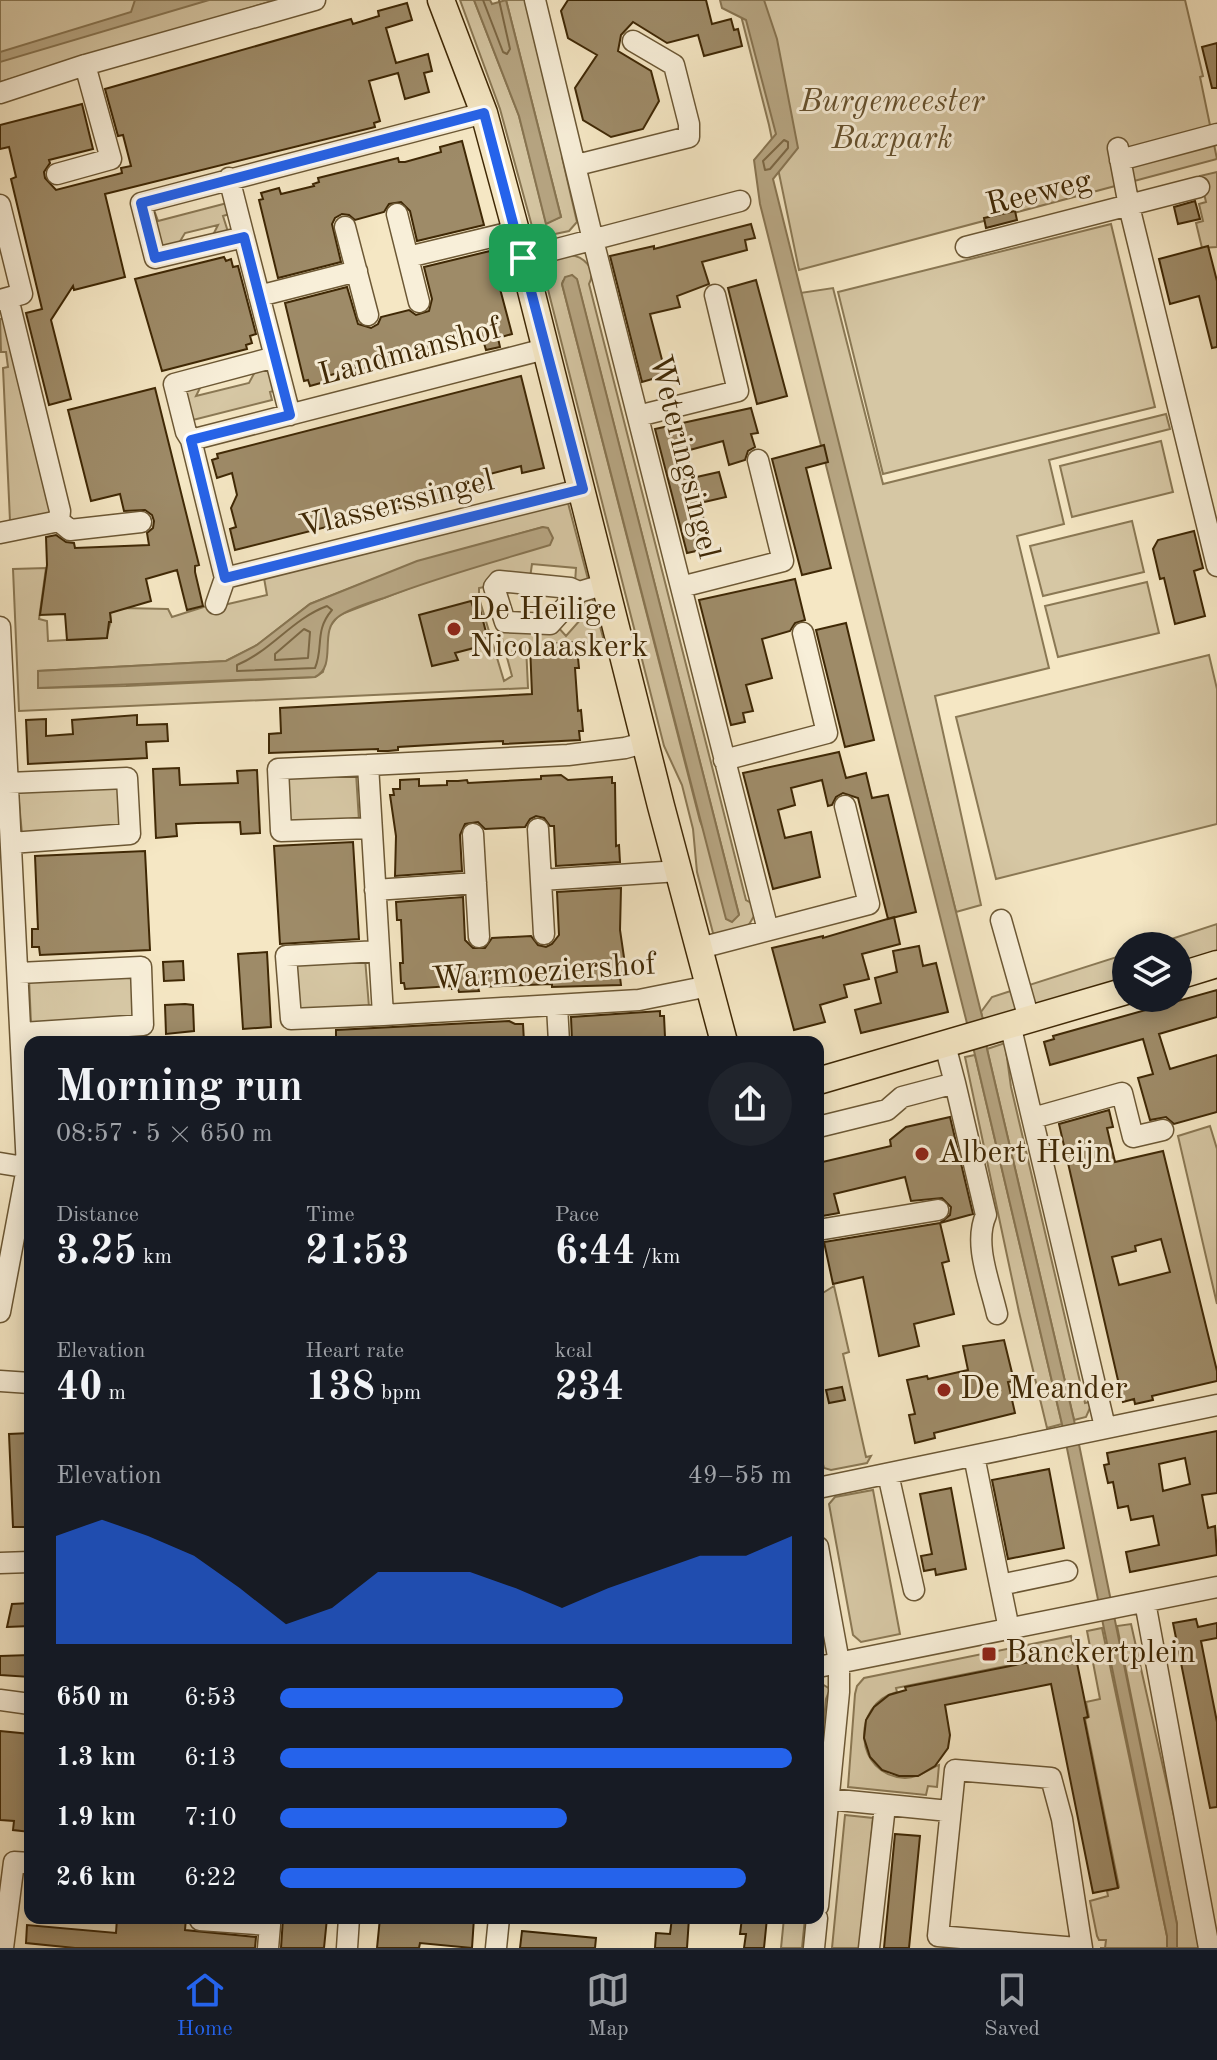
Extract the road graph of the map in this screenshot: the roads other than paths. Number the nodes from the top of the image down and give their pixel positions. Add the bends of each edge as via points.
1 (315, 0) edge
2 (441, 0) edge
3 (535, 0) edge
4 (633, 41) dead end
5 (85, 65) junction
6 (0, 93) edge
7 (484, 113) junction
8 (1217, 134) edge
9 (577, 165) junction
10 (57, 174) dead end
11 (229, 178) junction
12 (1199, 187) dead end
13 (740, 201) dead end
14 (0, 205) edge
15 (1129, 206) junction
16 (397, 214) dead end
17 (345, 227) dead end
18 (516, 231) junction
19 (244, 237) junction
20 (593, 240) junction
21 (966, 247) dead end
22 (408, 257) junction
23 (523, 258) junction
24 (357, 271) junction
25 (715, 295) dead end
26 (259, 296) junction
27 (10, 297) edge
28 (419, 302) dead end
29 (368, 315) dead end
30 (545, 349) junction
31 (275, 357) junction
32 (290, 415) junction
33 (638, 416) junction
34 (191, 440) junction
35 (758, 460) dead end
36 (583, 489) junction
37 (59, 521) junction
38 (141, 522) dead end
39 (0, 533) edge
40 (1217, 566) edge
41 (225, 578) junction
42 (606, 584) junction
43 (681, 587) junction
44 (579, 592) dead end
45 (216, 604) dead end
46 (0, 627) edge
47 (803, 633) dead end
48 (2, 736) edge
49 (647, 742) junction
50 (724, 760) junction
51 (368, 765) junction
52 (8, 783) junction
53 (845, 806) dead end
54 (371, 828) junction
55 (538, 829) dead end
56 (473, 834) dead end
57 (11, 843) junction
58 (679, 871) junction
59 (541, 880) junction
60 (476, 883) junction
61 (375, 890) junction
62 (1001, 920) dead end
63 (768, 930) junction
64 (544, 934) dead end
65 (479, 937) dead end
66 (8, 947) edge
67 (700, 948) junction
68 (379, 951) junction
69 (1217, 964) edge
70 (1192, 972) edge
71 (19, 973) junction
72 (709, 986) junction
73 (1112, 995) edge
74 (557, 1006) junction
75 (383, 1015) junction
76 (988, 1031) junction
77 (22, 1033) junction
78 (559, 1036) edge
79 (722, 1036) edge
80 (24, 1072) edge
81 (824, 1079) edge
82 (955, 1083) junction
83 (1033, 1118) junction
84 (824, 1126) edge
85 (1163, 1130) dead end
86 (0, 1163) edge
87 (24, 1167) edge
88 (24, 1193) edge
89 (938, 1210) dead end
90 (824, 1229) edge
91 (0, 1312) edge
92 (997, 1314) dead end
93 (0, 1381) edge
94 (24, 1383) edge
95 (1217, 1405) edge
96 (1105, 1427) junction
97 (974, 1456) junction
98 (888, 1474) junction
99 (824, 1487) edge
100 (24, 1562) edge
101 (0, 1563) edge
102 (1067, 1571) dead end
103 (824, 1580) edge
104 (1000, 1585) junction
105 (1217, 1587) edge
106 (914, 1590) dead end
107 (1145, 1602) junction
108 (1009, 1629) junction
109 (839, 1662) junction
110 (824, 1666) edge
111 (0, 1700) edge
112 (24, 1703) edge
113 (825, 1794) edge
114 (885, 1806) junction
115 (949, 1811) junction
116 (24, 1863) edge
117 (256, 1924) edge
118 (349, 1924) edge
119 (498, 1924) edge
120 (816, 1924) edge
121 (3, 1948) edge
122 (268, 1948) edge
123 (347, 1948) edge
124 (496, 1948) edge
125 (814, 1948) edge
126 (869, 1948) edge
127 (1080, 1948) edge
128 (1209, 1948) edge

1 - 5 street
2 - 7 main road
3 - 9 street, Weteringsingel
4 - 9 street via 674,65 689,137
5 - 6 street
5 - 10 street via 111,159
7 - 11 street
7 - 18 main road
8 - 15 street, Reeweg via 1119,154
9 - 20 street, Weteringsingel
11 - 19 street, Landmanshof
11 - 19 street via 141,203 155,258
12 - 15 street, Reeweg
13 - 20 street
14 - 27 street
15 - 21 street, Reeweg
15 - 40 street, Reeweg
16 - 22 street
17 - 24 street
18 - 22 street
18 - 23 main road
19 - 26 street, Landmanshof
20 - 23 street
20 - 33 street, Weteringsingel
22 - 28 street
23 - 30 main road
24 - 26 street
24 - 29 street
25 - 33 street via 738,391
26 - 31 street, Landmanshof
27 - 37 street
30 - 32 street, Landmanshof
30 - 36 main road
31 - 32 street, Landmanshof
31 - 34 street, Landmanshof via 174,384
32 - 34 street, Landmanshof
33 - 43 street, Weteringsingel
34 - 41 street
35 - 43 street via 783,561
36 - 41 street, Vlasserssingel
36 - 42 main road
37 - 38 street via 70,530
37 - 39 street
41 - 45 street
42 - 44 street
42 - 49 main road
43 - 50 street, Weteringsingel
46 - 48 street
47 - 50 street via 827,733
48 - 52 street
49 - 51 street via 568,755
49 - 58 main road
50 - 63 street, Weteringsingel
51 - 54 street
51 - 54 street via 278,769 281,831
52 - 57 street
52 - 57 street via 127,778 130,834
53 - 63 street via 869,904
54 - 61 street
55 - 59 street
56 - 60 street, Warmoeziershof
57 - 66 street
58 - 59 street
58 - 67 main road
59 - 64 street
60 - 61 street
60 - 65 street, Warmoeziershof
61 - 68 street
62 - 76 street
63 - 67 street
66 - 71 street
67 - 72 main road
68 - 75 street
68 - 75 street, Warmoeziershof via 286,956 291,1019
69 - 70 main road
71 - 77 street
71 - 77 street via 141,967 143,1025
72 - 74 street, Warmoeziershof via 639,1000
72 - 79 main road
73 - 76 main road
74 - 75 street, Warmoeziershof
74 - 78 street
76 - 81 main road
76 - 82 street
76 - 83 street
77 - 80 street
82 - 84 street via 902,1097 887,1110
82 - 92 street via 986,1215 981,1243
83 - 85 street via 1122,1093 1133,1137
83 - 96 street
86 - 87 street
88 - 91 street
89 - 90 street
93 - 94 street
95 - 96 street
96 - 97 street
97 - 98 street
97 - 104 street
98 - 99 street
98 - 106 street
100 - 101 street
102 - 104 street
103 - 109 street
104 - 108 street
105 - 107 street
107 - 108 street
107 - 128 street
108 - 109 street
109 - 110 street
109 - 113 street
111 - 112 street
113 - 114 street
114 - 115 street
114 - 126 street
115 - 127 street via 938,1936
115 - 127 street via 955,1770 1051,1778
116 - 121 street via 14,1862
117 - 122 street via 270,1925
118 - 123 street
119 - 124 street
120 - 125 street

